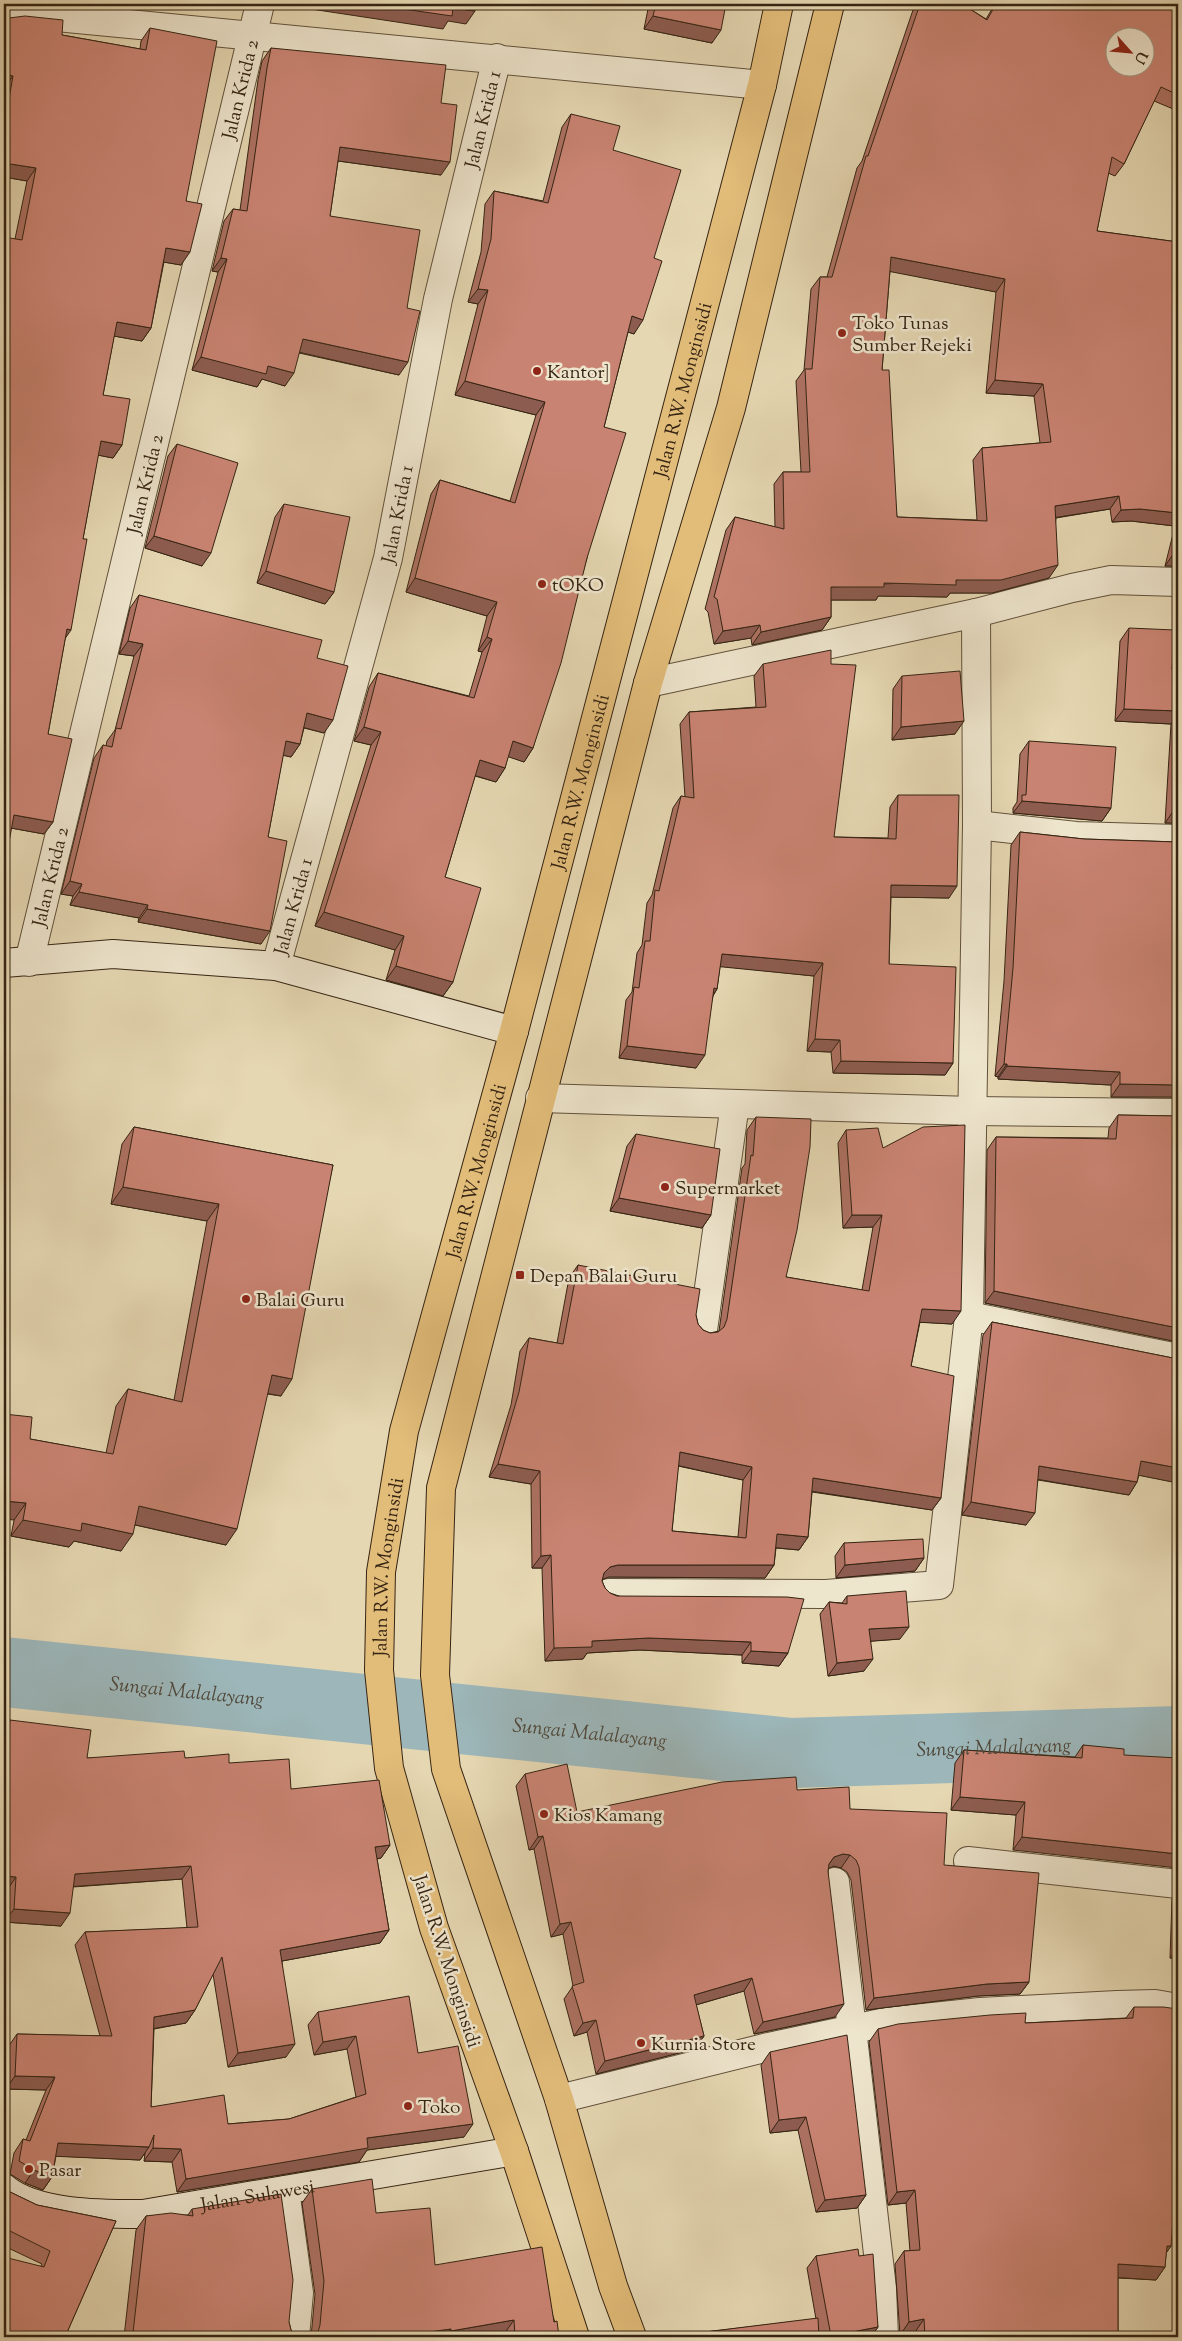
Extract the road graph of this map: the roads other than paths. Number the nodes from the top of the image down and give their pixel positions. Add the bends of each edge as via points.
1 (260, 4) edge
2 (779, 4) edge
3 (830, 4) edge
4 (4, 16) edge
5 (253, 36) junction
6 (497, 58) junction
7 (762, 85) junction
8 (1178, 582) edge
9 (976, 613) junction
10 (648, 683) junction
11 (977, 825) junction
12 (1178, 838) edge
13 (16, 963) edge
14 (276, 966) junction
15 (514, 1031) junction
16 (540, 1098) junction
17 (735, 1104) junction
18 (972, 1110) junction
19 (1178, 1113) edge
20 (969, 1316) junction
21 (703, 1330) edge
22 (1178, 1358) edge
23 (610, 1593) edge
24 (968, 1861) dead end
25 (835, 1882) dead end
26 (1178, 1884) edge
27 (1178, 2008) edge
28 (851, 2030) junction
29 (559, 2099) junction
30 (514, 2151) junction
31 (4, 2188) edge
32 (285, 2190) junction
33 (294, 2337) edge
34 (575, 2337) edge
35 (632, 2337) edge
36 (884, 2337) edge

1 - 5 street, Jalan Krida 2
2 - 7 highway, Jalan R.W. Monginsidi
3 - 10 highway via 731,408
4 - 5 street via 15,13
5 - 6 street
5 - 13 street, Jalan Krida 2
6 - 7 street
6 - 14 street, Jalan Krida 1 via 438,299 388,558
7 - 15 highway, Jalan R.W. Monginsidi
8 - 9 street via 1111,580
9 - 10 street
9 - 11 street
10 - 16 highway
11 - 12 street via 1076,836
11 - 18 street
13 - 14 street, Jalan Krida 1 via 113,954
14 - 15 street, Jalan Krida 1
15 - 30 highway, Jalan R.W. Monginsidi via 404,1431 381,1572 379,1670 389,1768 434,1928
16 - 17 street
16 - 29 highway via 441,1488 435,1675 446,1769
17 - 18 street
17 - 21 street
18 - 19 street
18 - 20 street
20 - 22 street
20 - 23 street via 939,1585 826,1594
24 - 26 street
25 - 28 street
27 - 28 street via 1155,2004 980,2012 886,2022
28 - 29 street
28 - 36 street via 882,2288
29 - 35 highway
30 - 32 street, Jalan Sulawesi
30 - 34 highway, Jalan R.W. Monginsidi
31 - 32 street, Jalan Sulawesi via 24,2199 89,2214 143,2214
32 - 33 street via 300,2304

